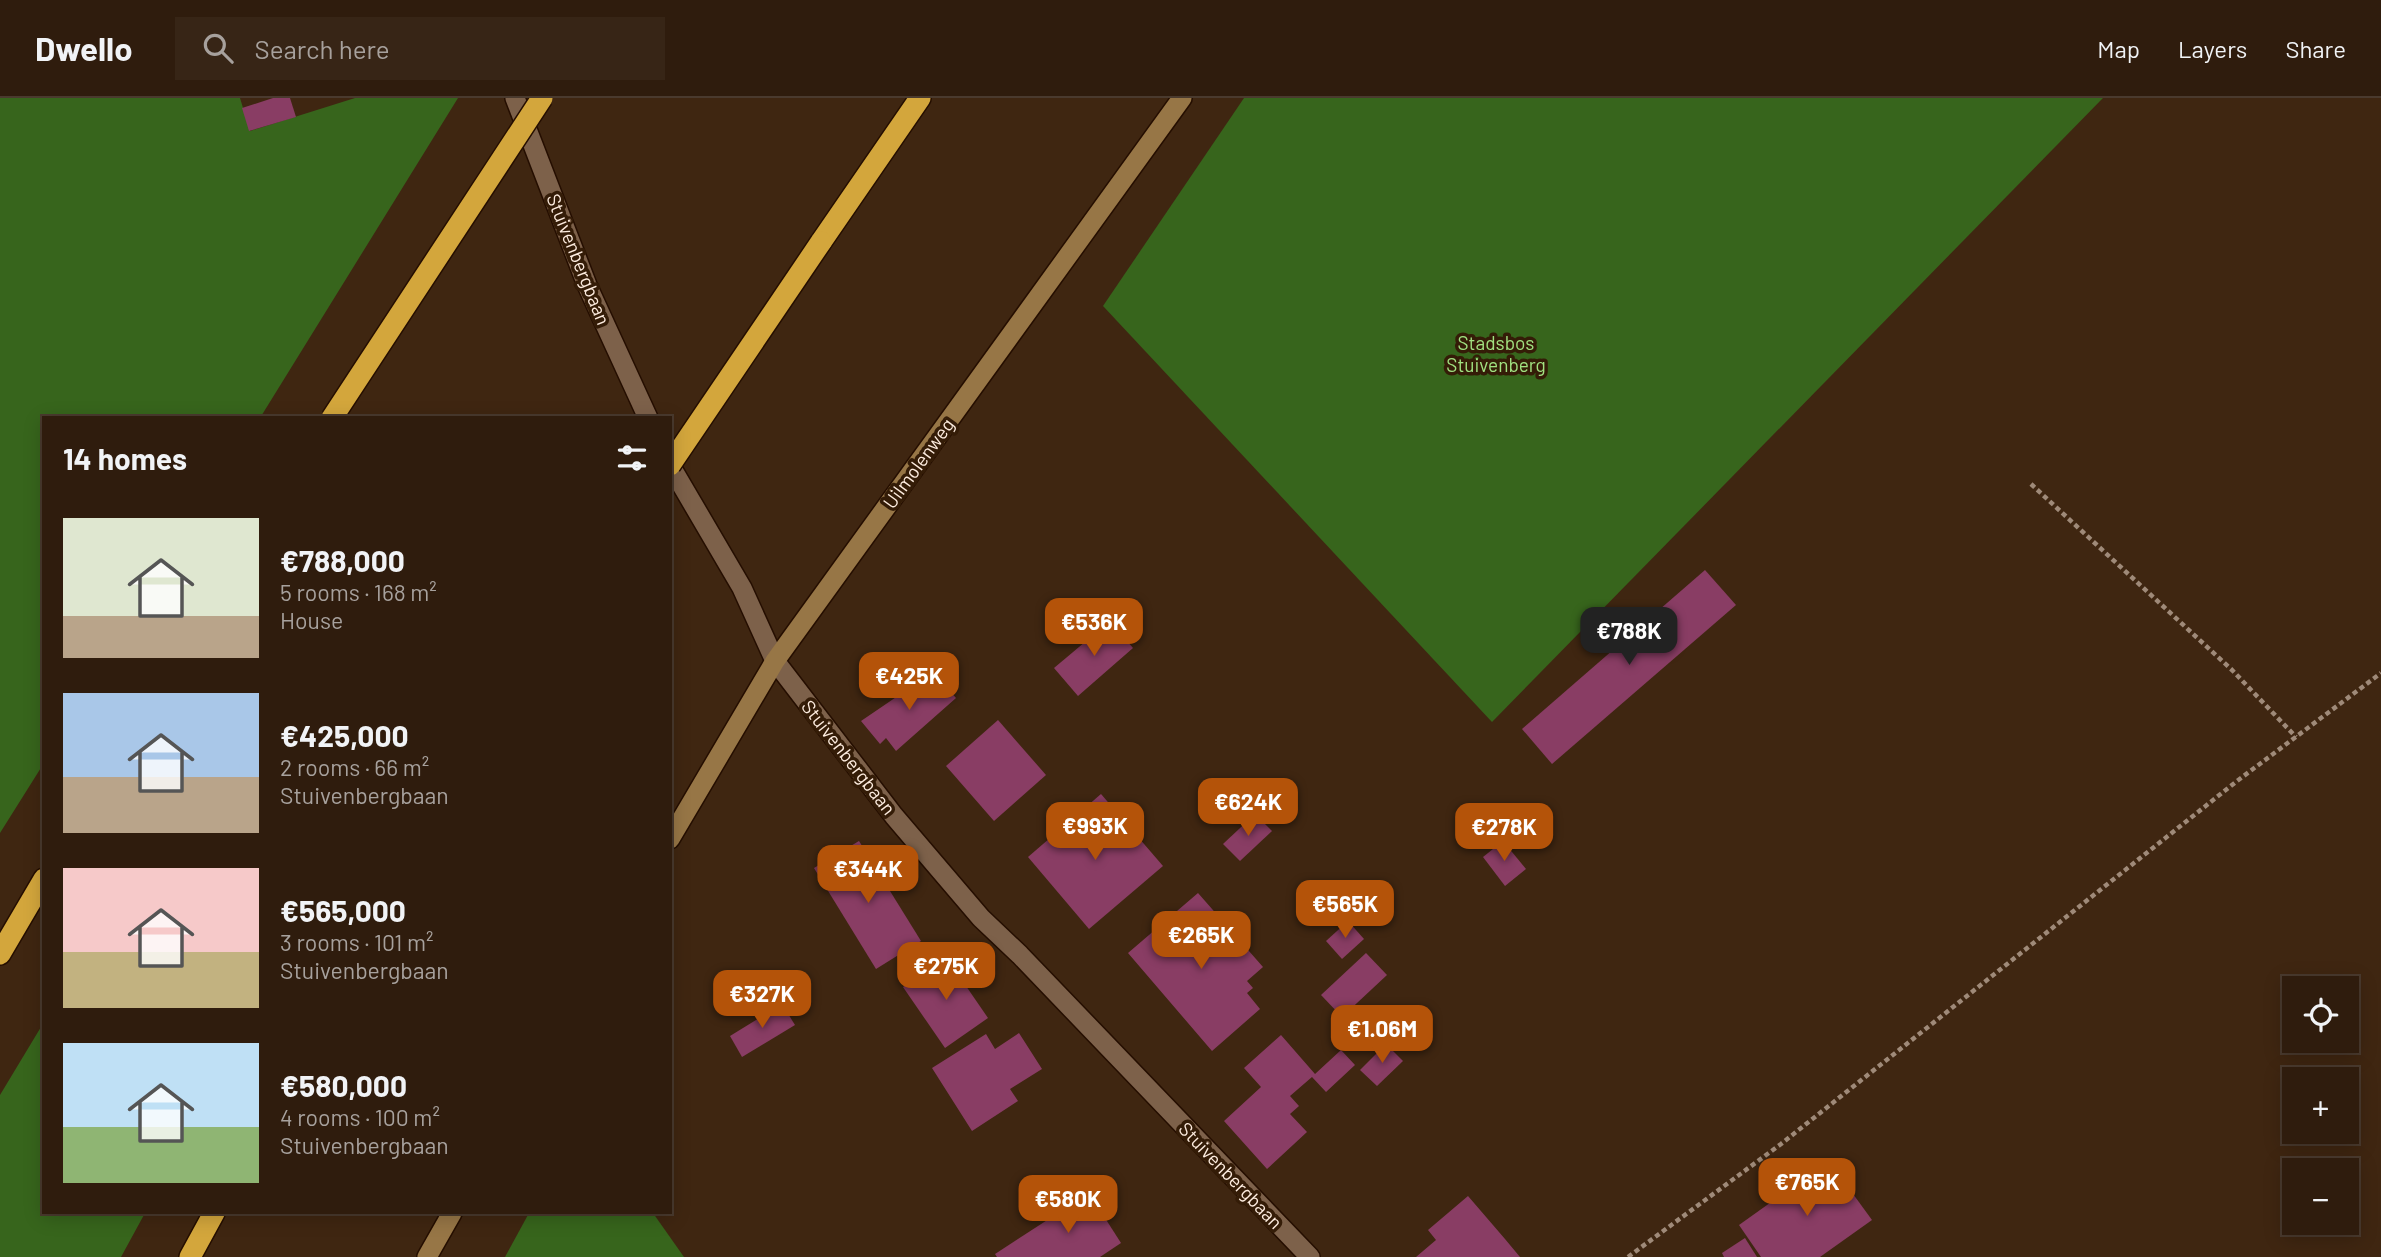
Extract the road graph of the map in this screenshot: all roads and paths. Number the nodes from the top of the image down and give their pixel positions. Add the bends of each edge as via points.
1 (515, 98) edge
2 (542, 98) edge
3 (920, 98) edge
4 (1182, 98) edge
5 (333, 416) edge
6 (647, 416) edge
7 (672, 462) edge
8 (672, 468) edge
9 (2031, 484) dead end
10 (775, 661) junction
11 (2381, 673) edge
12 (2295, 737) junction
13 (672, 836) edge
14 (42, 882) edge
15 (0, 954) edge
16 (213, 1214) edge
17 (451, 1214) edge
18 (190, 1257) edge
19 (427, 1257) edge
20 (1310, 1257) edge
21 (1628, 1257) edge

1 - 6 street, Stuivenbergbaan via 587,285
2 - 5 highway, bridge
3 - 7 highway, bridge
4 - 10 main road, Uilmolenweg
8 - 10 street, Stuivenbergbaan via 742,588
9 - 12 path via 2232,670
10 - 13 main road, Uilmolenweg
10 - 20 street, Stuivenbergbaan via 894,816 981,918
11 - 12 path
12 - 21 path via 1802,1128
14 - 15 highway
16 - 18 highway
17 - 19 main road

